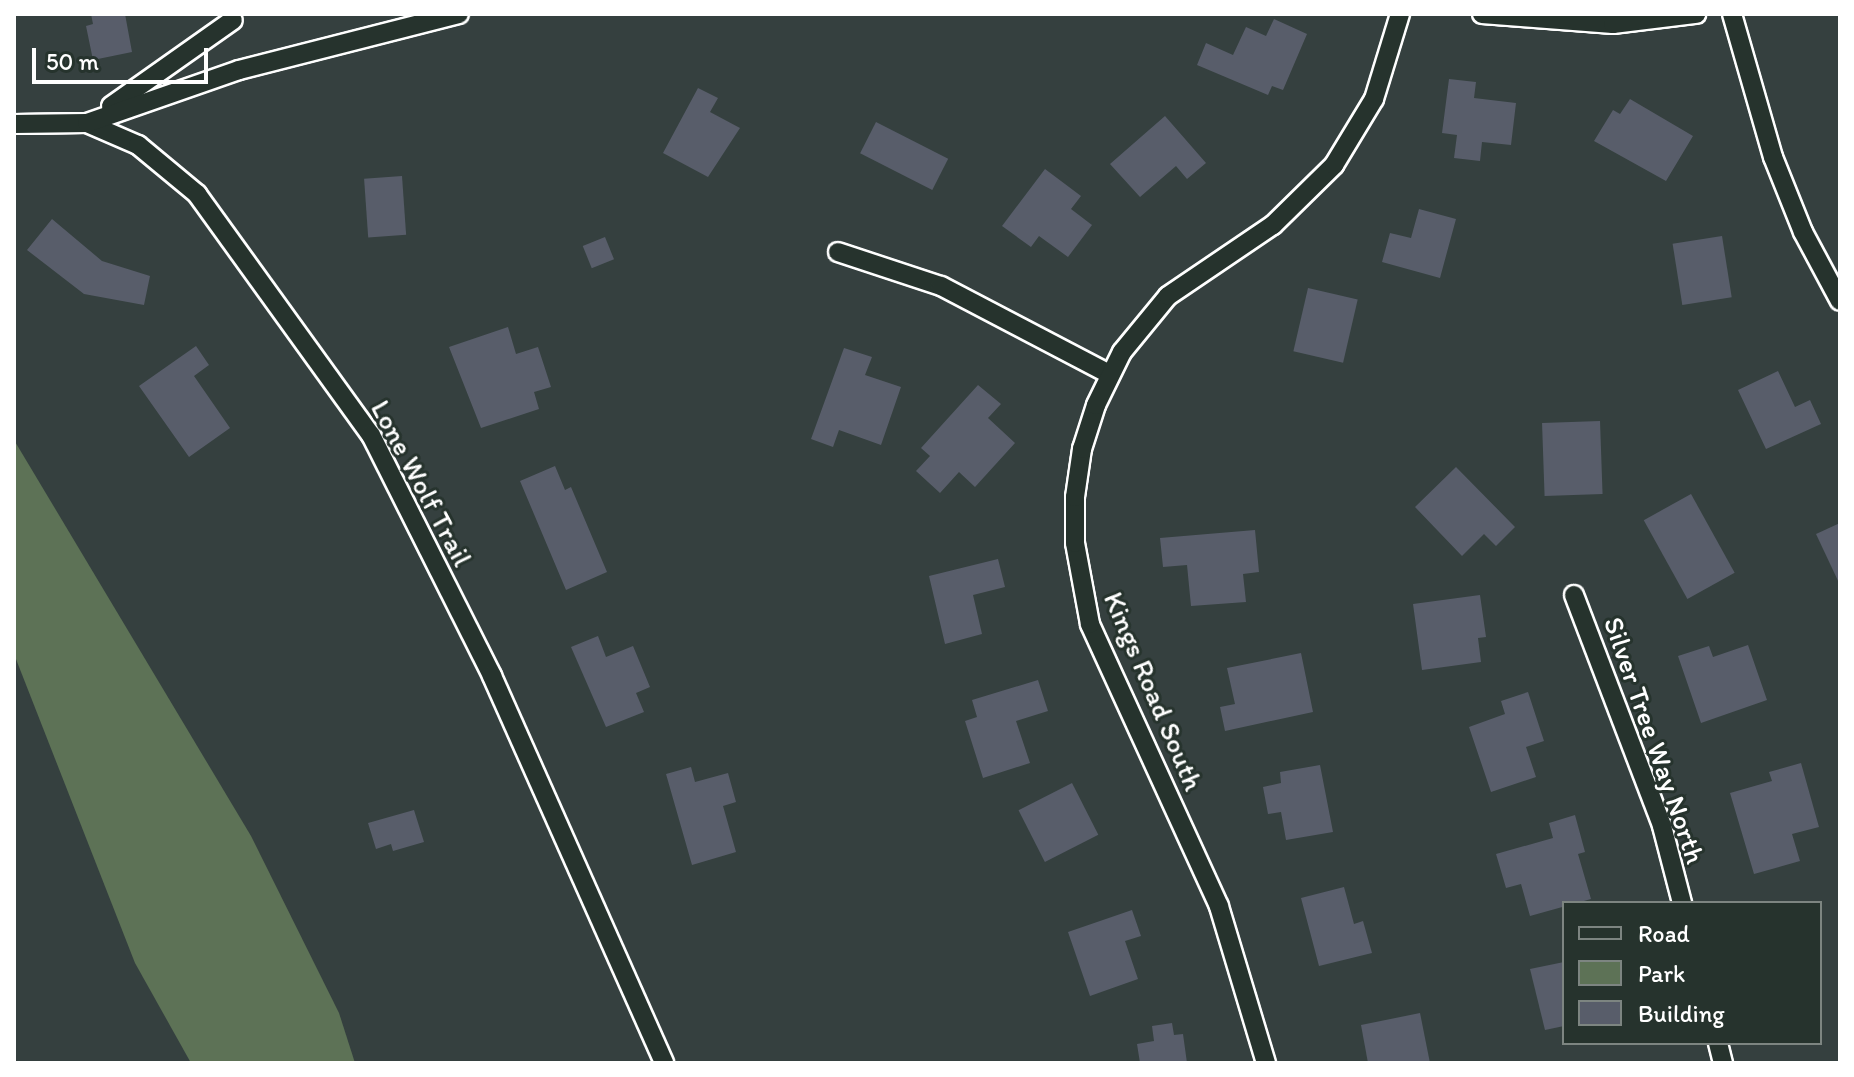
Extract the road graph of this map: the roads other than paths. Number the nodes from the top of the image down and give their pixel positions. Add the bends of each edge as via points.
1 (459, 14) edge
2 (1400, 14) edge
3 (1482, 14) edge
4 (1696, 14) edge
5 (1732, 14) edge
6 (233, 20) dead end
7 (87, 123) junction
8 (14, 124) edge
9 (838, 252) dead end
10 (1840, 301) edge
11 (1109, 374) junction
12 (1574, 595) dead end
13 (1681, 901) edge
14 (664, 1063) edge
15 (1266, 1063) edge

1 - 7 street via 239,70
2 - 11 street, Kings Road South via 1374,99 1334,165 1273,225 1168,296
3 - 4 street via 1613,24
5 - 10 street via 1773,157
6 - 7 street
7 - 8 street
7 - 14 street, Lone Wolf Trail via 138,145 197,194 371,435 492,676
9 - 11 street via 941,286
11 - 15 street, Kings Road South via 1082,449 1075,497 1081,586 1107,666 1219,906
12 - 13 street, Silver Tree Way North via 1662,826

